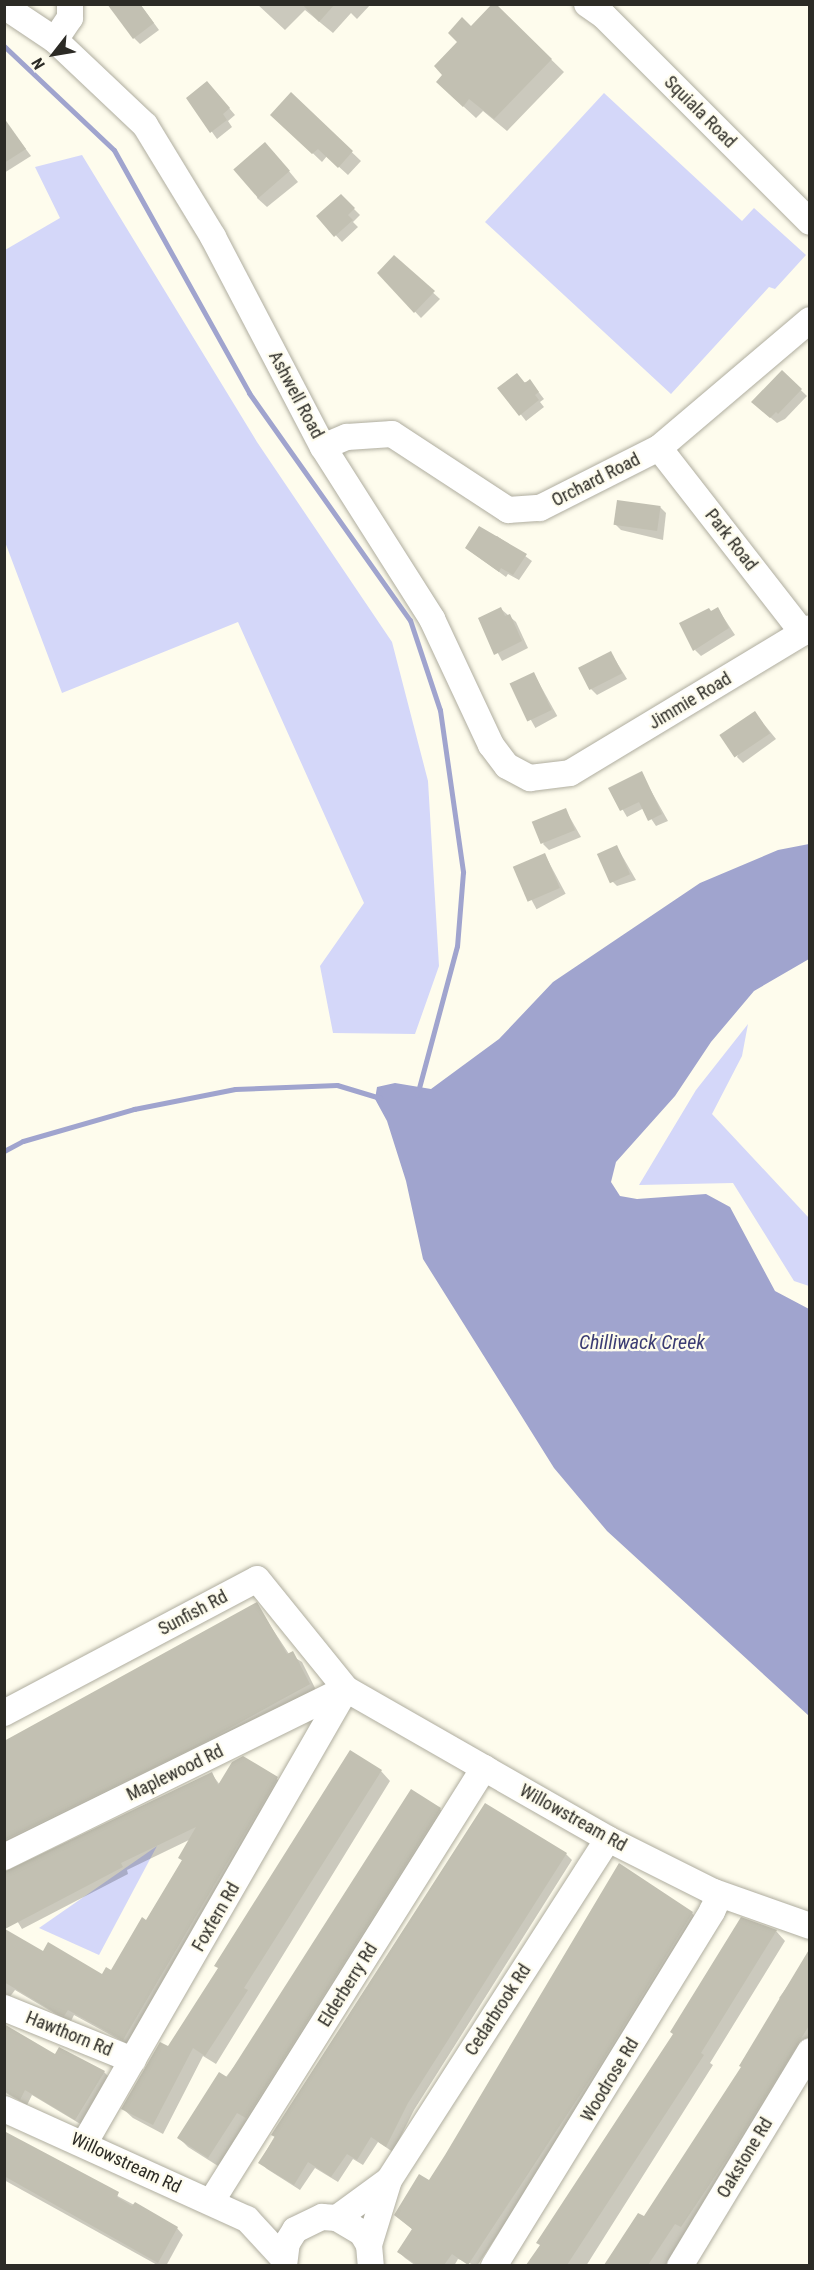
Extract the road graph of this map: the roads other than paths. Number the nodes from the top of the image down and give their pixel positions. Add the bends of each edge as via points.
1 (70, 4) edge
2 (587, 4) edge
3 (4, 6) edge
4 (55, 40) junction
5 (810, 222) edge
6 (810, 320) edge
7 (323, 447) junction
8 (659, 448) junction
9 (806, 630) edge
10 (570, 773) joint
11 (346, 1689) junction
12 (4, 1713) edge
13 (484, 1768) junction
14 (608, 1839) junction
15 (4, 1857) edge
16 (714, 1892) junction
17 (810, 1926) edge
18 (4, 2008) edge
19 (810, 2051) edge
20 (133, 2060) junction
21 (4, 2109) edge
22 (84, 2144) junction
23 (389, 2180) junction
24 (211, 2202) junction
25 (337, 2218) junction
26 (247, 2219) junction
27 (308, 2221) junction
28 (372, 2259) edge
29 (284, 2262) edge
30 (494, 2265) edge
31 (680, 2265) edge

1 - 4 street via 70,18
2 - 5 street, Squiala Road via 604,16
3 - 4 street, Ashwell Road
4 - 7 street, Ashwell Road via 145,125 213,237
6 - 8 street, Orchard Road
7 - 8 street, Orchard Road via 347,437 392,434 508,510 540,508
7 - 10 street, Ashwell Road via 432,619 491,745 507,766 530,778
8 - 9 street, Park Road
9 - 10 street, Jimmie Road
11 - 12 street, Sunfish Rd via 258,1579
11 - 13 street, Willowstream Rd
11 - 15 street, Maplewood Rd
11 - 20 street, Foxfern Rd
13 - 14 street, Willowstream Rd
13 - 24 street, Elderberry Rd
14 - 16 street, Willowstream Rd
14 - 23 street, Cedarbrook Rd
16 - 17 street, Willowstream Rd
16 - 30 street, Woodrose Rd via 717,1901 712,1911
18 - 20 street, Hawthorn Rd
19 - 31 street, Oakstone Rd
20 - 22 street, Foxfern Rd
21 - 22 street, Willowstream Rd
22 - 24 street, Willowstream Rd
23 - 25 street
23 - 28 street
24 - 26 street, Willowstream Rd
25 - 27 street
25 - 28 street via 351,2223
26 - 27 street
26 - 29 street
27 - 29 street via 291,2237

